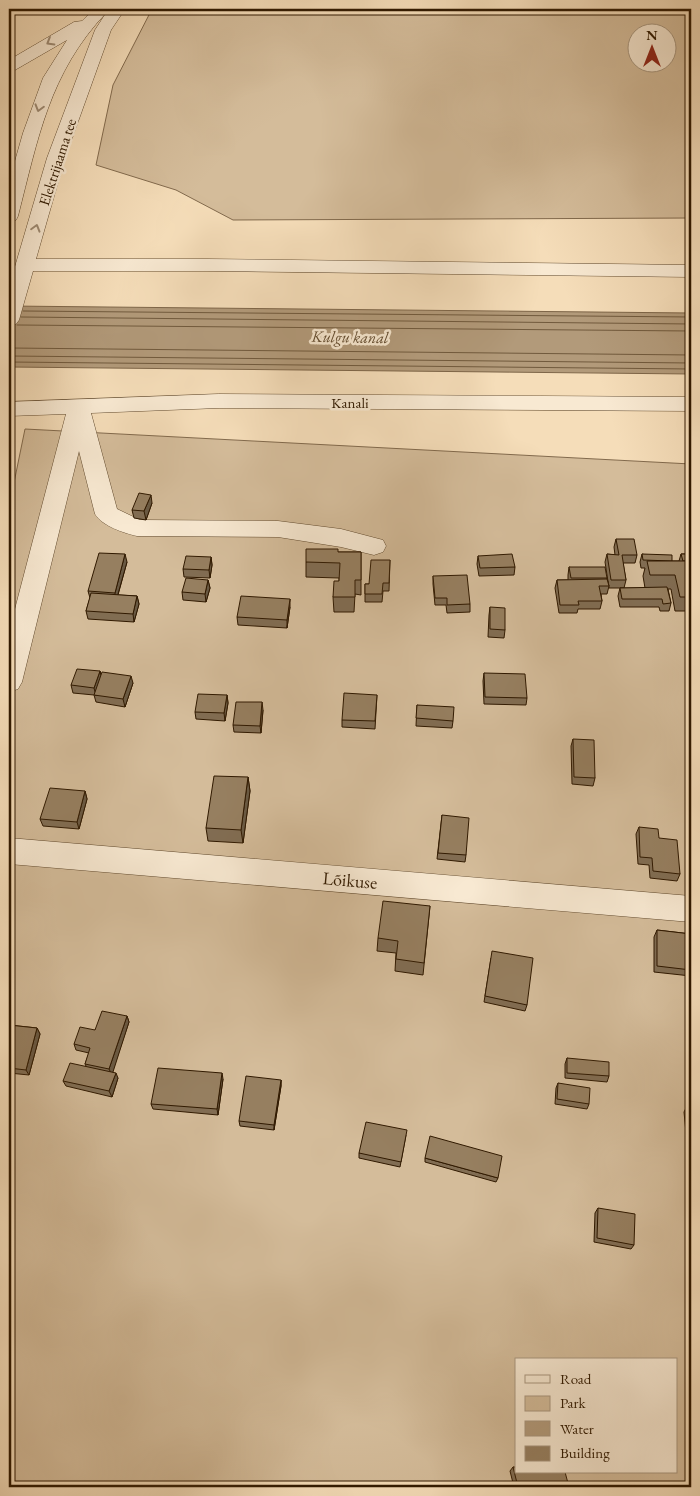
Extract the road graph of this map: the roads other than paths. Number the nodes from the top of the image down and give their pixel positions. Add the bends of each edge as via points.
1 (117, 9) edge
2 (97, 13) edge
3 (9, 67) edge
4 (39, 75) junction
5 (9, 76) edge
6 (76, 102) junction
7 (56, 158) junction
8 (16, 163) edge
9 (10, 207) edge
10 (24, 270) junction
11 (691, 271) edge
12 (9, 320) edge
13 (691, 404) edge
14 (78, 407) junction
15 (9, 409) edge
16 (374, 546) dead end
17 (9, 682) edge
18 (9, 850) edge
19 (691, 909) edge

1 - 6 street, Elektrijaama tee via 103,30
2 -> 3 street
2 - 4 street, Elektrijaama tee
4 - 5 street
4 - 6 street via 65,86
4 -> 8 street, Elektrijaama tee via 42,100
6 - 7 street, Elektrijaama tee
7 - 8 street
10 -> 7 street, Elektrijaama tee
8 - 9 street, Elektrijaama tee
10 - 11 street via 227,265
10 - 12 street, Elektrijaama tee
13 - 14 street, Kanali via 219,402
14 - 15 street, Kanali
14 - 16 street via 107,514 137,528 278,529
14 - 17 street
18 - 19 street, Lõikuse

